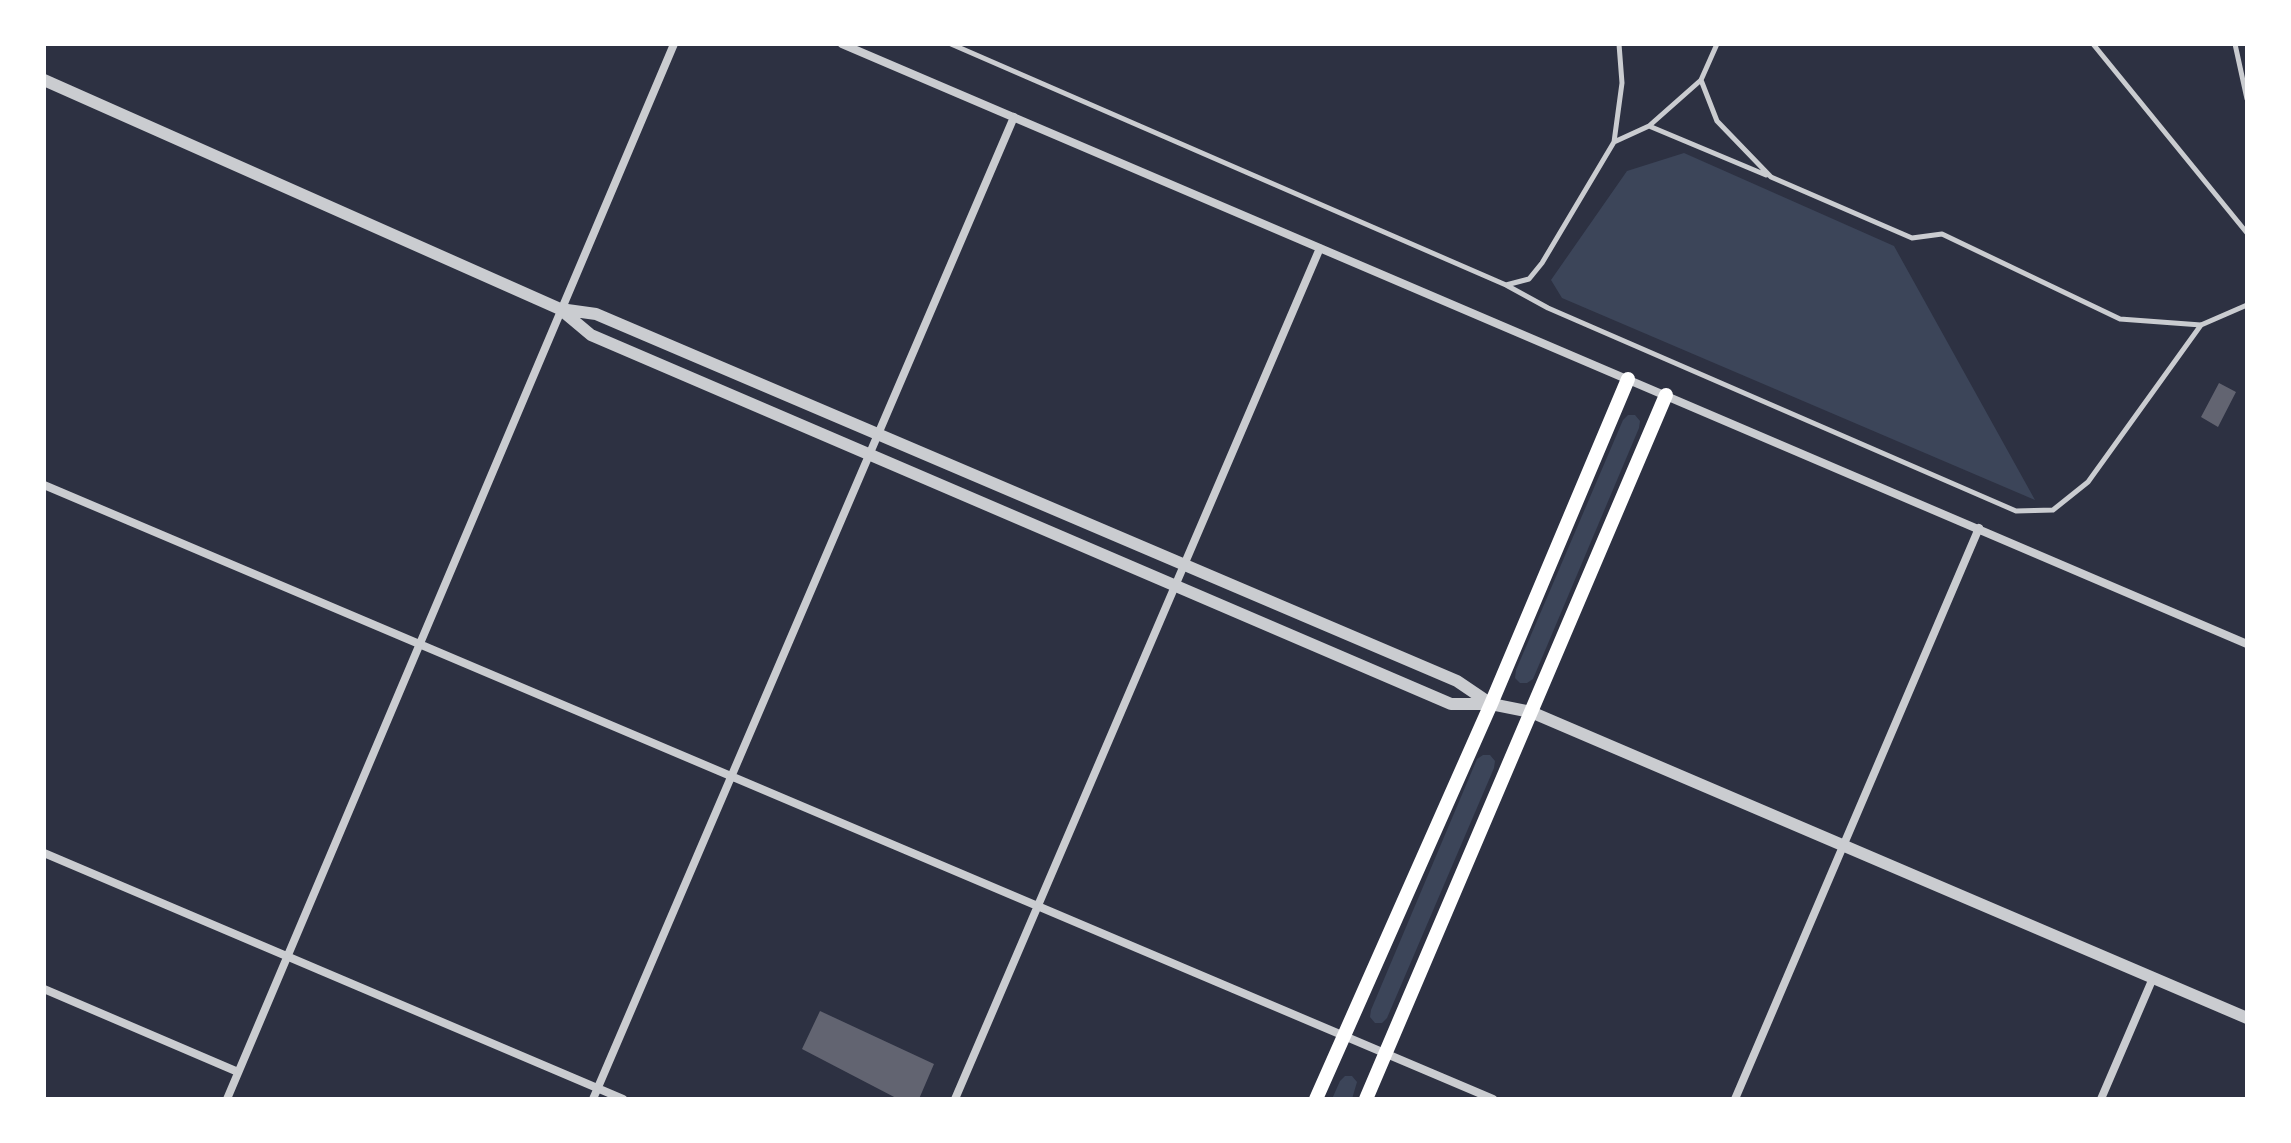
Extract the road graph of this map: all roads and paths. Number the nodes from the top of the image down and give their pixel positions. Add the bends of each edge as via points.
1 (674, 44) edge
2 (842, 44) edge
3 (951, 44) edge
4 (1619, 44) edge
5 (1717, 44) edge
6 (2093, 44) edge
7 (2235, 44) edge
8 (44, 80) edge
9 (1701, 80) junction
10 (2247, 99) edge
11 (1014, 117) junction
12 (1649, 126) junction
13 (1614, 142) junction
14 (1771, 177) junction
15 (2247, 233) edge
16 (1320, 248) junction
17 (1506, 285) junction
18 (2247, 305) edge
19 (560, 309) junction
20 (2201, 325) junction
21 (1628, 379) junction
22 (1666, 395) junction
23 (878, 434) junction
24 (869, 455) junction
25 (44, 485) edge
26 (1979, 528) junction
27 (1184, 565) junction
28 (1175, 586) junction
29 (420, 644) junction
30 (2247, 644) edge
31 (1491, 704) junction
32 (1531, 712) junction
33 (731, 777) junction
34 (1843, 846) junction
35 (44, 853) edge
36 (1038, 906) junction
37 (287, 956) junction
38 (2153, 978) junction
39 (44, 989) edge
40 (2247, 1018) edge
41 (1343, 1036) junction
42 (1385, 1053) junction
43 (238, 1072) junction
44 (598, 1088) junction
45 (227, 1099) edge
46 (593, 1099) edge
47 (623, 1099) edge
48 (955, 1099) edge
49 (1316, 1099) edge
50 (1366, 1099) edge
51 (1493, 1099) edge
52 (1735, 1099) edge
53 (2101, 1099) edge

1 - 19 street
2 - 11 street
3 - 17 lane
4 - 13 lane via 1622,83
5 - 9 lane
6 - 15 lane
7 - 10 lane
8 - 19 street
9 - 12 lane
9 - 14 lane via 1717,121
11 - 16 street
11 - 23 street
12 - 13 lane
12 - 14 lane
13 - 17 lane via 1542,263 1529,279
14 - 20 lane via 1912,238 1942,234 2120,319
16 - 21 street
16 - 27 street
17 - 20 lane via 1548,308 2016,511 2053,510 2088,482
18 - 20 lane
19 - 23 street via 596,314
19 - 24 street via 591,335
19 - 29 street
21 - 22 street
21 - 31 main road
22 - 26 street
22 - 32 main road
23 - 24 street
23 - 27 street
24 - 28 street
24 - 33 street
25 - 29 street
26 - 30 street
26 - 34 street
27 - 28 street
27 - 31 street via 1457,681
28 - 31 street via 1451,704
28 - 36 street
29 - 33 street
29 - 37 street
31 - 32 street
31 - 41 main road
32 - 34 street
32 - 42 main road
33 - 36 street
33 - 44 street
34 - 38 street
34 - 52 street
35 - 37 street
36 - 41 street
36 - 48 street
37 - 43 street
37 - 44 street
38 - 40 street
38 - 53 street
39 - 43 street
41 - 42 street
41 - 49 main road
42 - 50 main road
42 - 51 street
43 - 45 street
44 - 46 street
44 - 47 street

